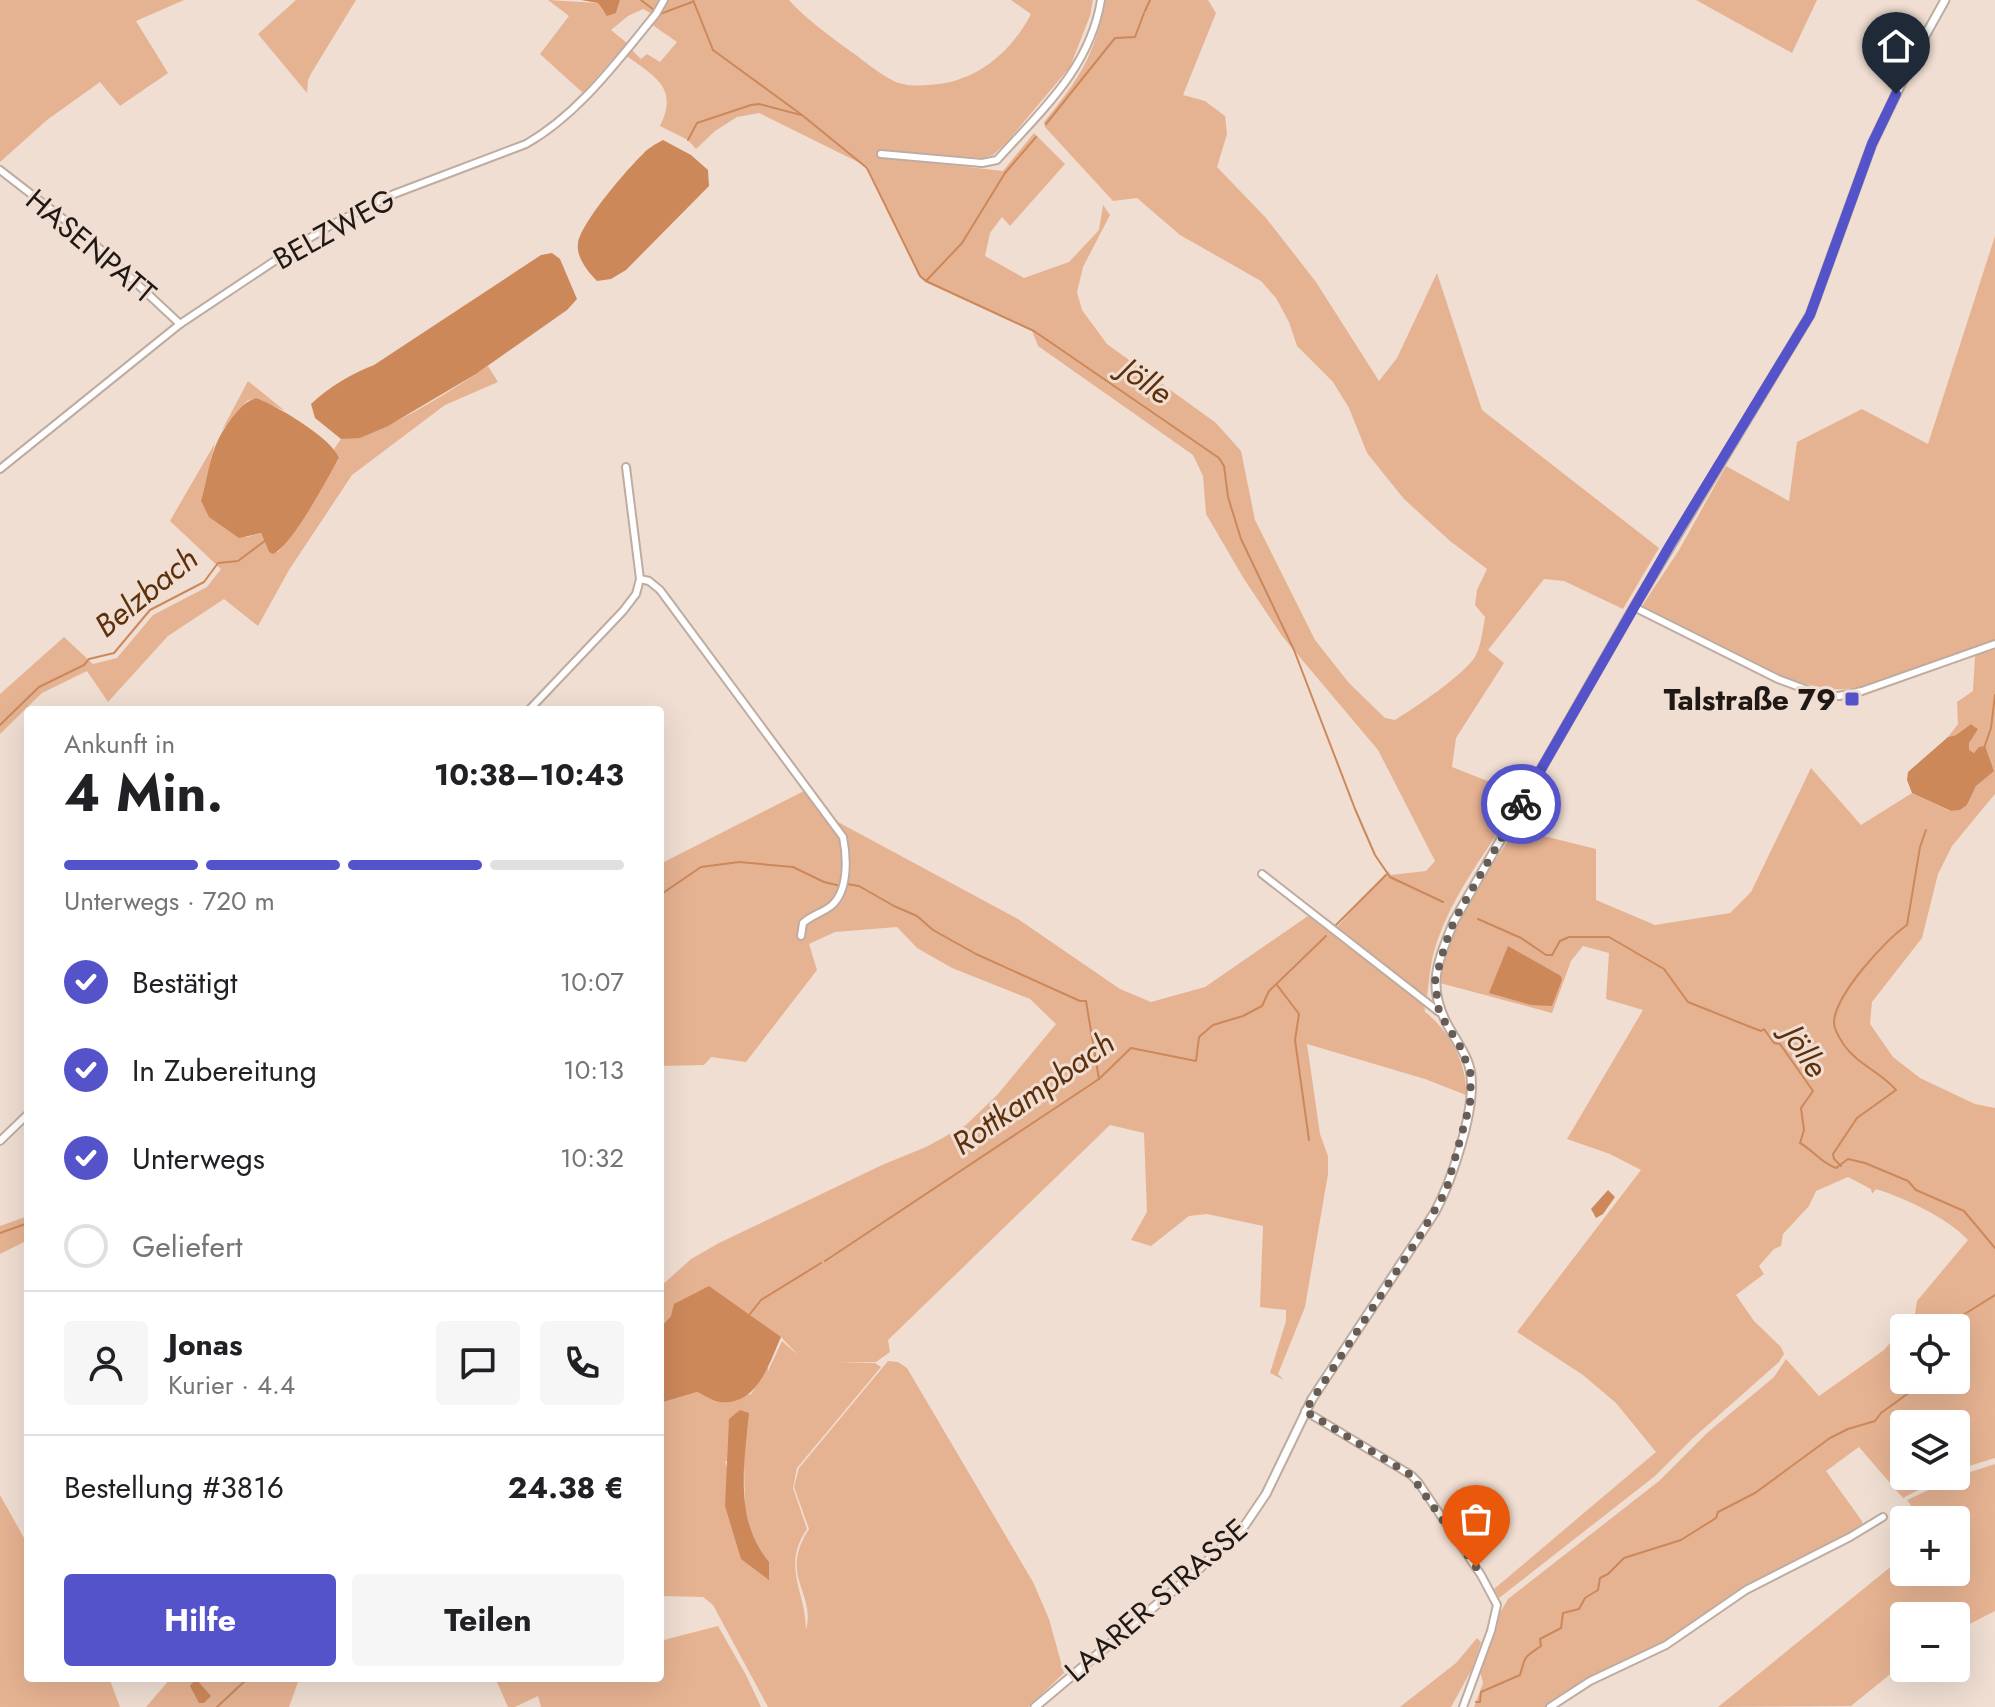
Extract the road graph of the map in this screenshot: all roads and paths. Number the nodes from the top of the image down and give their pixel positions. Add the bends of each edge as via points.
1 (664, 0) edge
2 (1101, 0) edge
3 (1945, 0) edge
4 (881, 154) dead end
5 (0, 170) edge
6 (180, 324) junction
7 (626, 467) dead end
8 (0, 469) edge
9 (640, 579) junction
10 (1634, 607) junction
11 (1995, 644) edge
12 (533, 706) edge
13 (1262, 874) dead end
14 (801, 936) dead end
15 (1439, 1012) junction
16 (24, 1118) edge
17 (0, 1141) edge
18 (1305, 1411) junction
19 (1883, 1517) dead end
20 (1035, 1707) edge
21 (1463, 1707) edge
22 (1550, 1707) edge

1 - 6 street, BELZWEG via 583,99 540,136 333,224
2 - 4 street via 1091,42 1076,69 997,160
3 - 10 street, LAARER STRASSE via 1872,144 1810,315
5 - 6 street, HASENPATT via 88,238
6 - 8 street, BELZWEG
7 - 9 street
9 - 12 street via 623,611
9 - 14 street via 660,590 843,837 847,857 838,898 803,923
10 - 11 street via 1821,695 1862,691
10 - 15 street, LAARER STRASSE via 1454,921 1439,964
13 - 15 street
15 - 18 street, LAARER STRASSE via 1471,1075 1470,1104 1446,1191
16 - 17 street
18 - 20 street, LAARER STRASSE via 1266,1494 1230,1542
18 - 21 street via 1411,1475 1481,1575 1497,1605
19 - 22 street via 1746,1590 1666,1645 1590,1681

